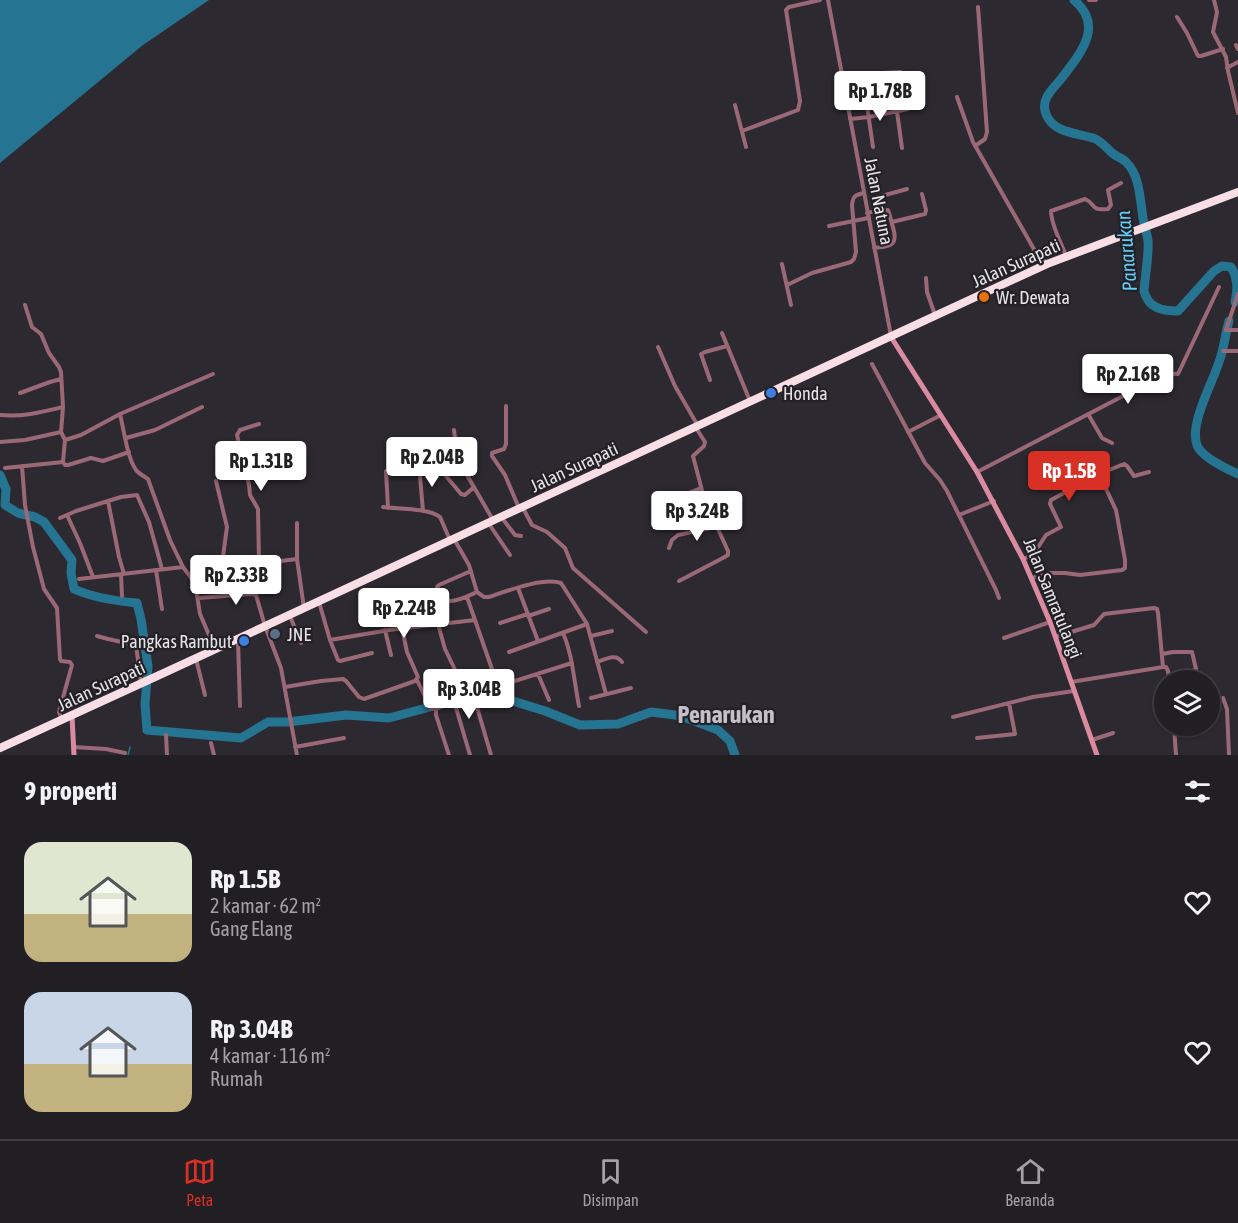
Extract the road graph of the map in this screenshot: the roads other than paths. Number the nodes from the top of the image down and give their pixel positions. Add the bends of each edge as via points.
1 (820, 0) edge
2 (828, 0) edge
3 (1089, 0) edge
4 (1096, 0) edge
5 (1214, 0) edge
6 (978, 7) dead end
7 (1177, 17) dead end
8 (1223, 49) junction
9 (1238, 62) edge
10 (1227, 68) junction
11 (901, 72) dead end
12 (845, 94) junction
13 (957, 97) dead end
14 (895, 98) dead end
15 (866, 99) dead end
16 (735, 105) dead end
17 (908, 109) dead end
18 (896, 112) junction
19 (1238, 113) edge
20 (868, 117) junction
21 (850, 119) junction
22 (742, 131) junction
23 (975, 146) junction
24 (746, 147) dead end
25 (873, 147) dead end
26 (902, 148) dead end
27 (1121, 183) dead end
28 (907, 189) dead end
29 (1238, 192) edge
30 (864, 193) junction
31 (922, 194) dead end
32 (881, 210) junction
33 (867, 213) junction
34 (868, 218) junction
35 (853, 221) junction
36 (892, 222) junction
37 (829, 226) dead end
38 (874, 248) junction
39 (1066, 256) junction
40 (782, 264) dead end
41 (1047, 264) junction
42 (927, 278) dead end
43 (787, 285) junction
44 (1219, 287) dead end
45 (1238, 294) edge
46 (25, 305) dead end
47 (791, 305) dead end
48 (1235, 310) edge
49 (935, 316) junction
50 (1238, 330) edge
51 (722, 333) dead end
52 (891, 337) junction
53 (727, 346) junction
54 (658, 347) dead end
55 (1223, 351) dead end
56 (1238, 351) edge
57 (872, 364) dead end
58 (213, 374) dead end
59 (61, 379) junction
60 (710, 380) dead end
61 (20, 393) dead end
62 (750, 402) junction
63 (63, 406) junction
64 (506, 406) dead end
65 (202, 407) dead end
66 (120, 414) junction
67 (1088, 414) junction
68 (1, 415) edge
69 (941, 415) junction
70 (259, 424) dead end
71 (697, 427) junction
72 (454, 430) dead end
73 (61, 432) junction
74 (908, 432) junction
75 (126, 438) junction
76 (65, 440) junction
77 (0, 442) edge
78 (1112, 443) dead end
79 (129, 452) junction
80 (63, 462) junction
81 (419, 465) dead end
82 (22, 466) junction
83 (5, 468) dead end
84 (386, 471) dead end
85 (977, 472) junction
86 (1149, 472) dead end
87 (1099, 474) junction
88 (446, 476) dead end
89 (216, 481) dead end
90 (474, 487) junction
91 (702, 488) junction
92 (679, 497) dead end
93 (108, 501) junction
94 (993, 501) junction
95 (521, 508) junction
96 (423, 511) junction
97 (67, 515) junction
98 (959, 515) junction
99 (501, 517) junction
100 (60, 518) dead end
101 (491, 522) junction
102 (297, 524) dead end
103 (716, 527) junction
104 (520, 536) dead end
105 (453, 540) junction
106 (669, 548) dead end
107 (510, 555) dead end
108 (297, 559) junction
109 (1023, 559) junction
110 (183, 567) junction
111 (162, 569) junction
112 (156, 570) junction
113 (471, 571) junction
114 (122, 574) junction
115 (93, 577) junction
116 (191, 577) junction
117 (1032, 578) junction
118 (79, 579) dead end
119 (679, 581) dead end
120 (518, 588) junction
121 (477, 592) junction
122 (122, 596) dead end
123 (467, 597) junction
124 (198, 598) junction
125 (999, 598) dead end
126 (318, 602) junction
127 (162, 609) dead end
128 (304, 609) junction
129 (549, 609) dead end
130 (290, 615) junction
131 (528, 615) junction
132 (475, 620) junction
133 (1050, 622) junction
134 (500, 623) dead end
135 (438, 624) junction
136 (586, 624) junction
137 (265, 626) junction
138 (402, 628) junction
139 (385, 630) junction
140 (612, 631) dead end
141 (646, 632) dead end
142 (563, 633) junction
143 (98, 636) dead end
144 (591, 636) junction
145 (1055, 637) junction
146 (1004, 638) dead end
147 (238, 639) junction
148 (330, 640) junction
149 (538, 641) junction
150 (301, 643) dead end
151 (215, 650) junction
152 (509, 652) dead end
153 (372, 653) dead end
154 (1162, 654) junction
155 (391, 655) dead end
156 (196, 658) junction
157 (597, 662) junction
158 (622, 662) dead end
159 (572, 663) junction
160 (1163, 667) junction
161 (1168, 670) edge
162 (1194, 670) edge
163 (538, 674) junction
164 (459, 678) dead end
165 (417, 680) junction
166 (1071, 682) junction
167 (142, 683) junction
168 (285, 687) junction
169 (631, 688) dead end
170 (1074, 691) junction
171 (606, 694) junction
172 (205, 695) dead end
173 (591, 698) dead end
174 (1223, 698) dead end
175 (549, 700) dead end
176 (454, 701) junction
177 (1010, 703) junction
178 (240, 706) dead end
179 (579, 706) dead end
180 (433, 709) junction
181 (72, 716) junction
182 (953, 717) dead end
183 (62, 720) junction
184 (1113, 733) dead end
185 (166, 735) dead end
186 (1175, 736) edge
187 (345, 738) dead end
188 (977, 738) dead end
189 (1092, 740) junction
190 (211, 743) dead end
191 (73, 747) junction
192 (295, 747) junction
193 (0, 748) edge
194 (125, 753) dead end
195 (74, 755) edge
196 (167, 755) edge
197 (214, 755) edge
198 (297, 755) edge
199 (449, 755) edge
200 (470, 755) edge
201 (491, 755) edge
202 (1097, 755) edge
203 (1176, 755) edge
204 (1229, 755) edge

1 - 22 street via 786,10 800,101 798,110
2 - 12 street, Jalan Natuna
3 - 4 street
5 - 8 street via 1217,9 1213,32
6 - 23 street via 987,132 985,139
7 - 8 street via 1198,56
8 - 10 street
9 - 10 street
10 - 19 street
11 - 12 street via 864,74 865,92
12 - 21 street, Jalan Natuna
13 - 23 street
14 - 18 street
15 - 20 street
16 - 22 street
17 - 18 street
18 - 20 street
18 - 26 street
20 - 21 street
20 - 25 street
21 - 30 street, Jalan Natuna
22 - 24 street
23 - 41 street via 1035,251
27 - 39 street via 1108,190 1108,208 1094,208 1084,200 1051,211
28 - 32 street via 878,197
29 - 39 highway, Jalan Surapati
30 - 33 street, Jalan Natuna
30 - 35 street via 852,198
31 - 36 street via 925,214
32 - 33 street
32 - 36 street via 888,210
33 - 34 street, Jalan Natuna
34 - 35 street
34 - 38 street, Jalan Natuna
35 - 37 street
35 - 43 street via 853,261
36 - 38 street via 896,234 893,243
38 - 52 street, Jalan Natuna
39 - 41 highway, Jalan Surapati
40 - 43 street
41 - 49 highway, Jalan Surapati
42 - 49 street
43 - 47 street
44 - 67 street via 1177,374 1163,373
45 - 48 street
46 - 59 street via 31,326 41,334 59,366
48 - 50 street via 1226,330
49 - 52 highway, Jalan Surapati
51 - 53 street
52 - 62 highway, Jalan Surapati
52 - 69 main road, Jalan Samratulangi
53 - 60 street via 701,354
53 - 62 street
54 - 71 street
55 - 56 street
57 - 74 street
58 - 66 street
59 - 61 street
59 - 63 street
62 - 71 highway, Jalan Surapati
63 - 68 street via 30,415
63 - 73 street
64 - 95 street via 506,444 492,456
65 - 75 street via 155,430
66 - 75 street
66 - 76 street
67 - 78 street via 1102,438
67 - 85 street
69 - 74 street
69 - 85 main road, Jalan Samratulangi
70 - 108 street via 240,430 237,435 250,495 257,507 260,561 265,564
71 - 91 street via 705,442 692,458
71 - 95 highway, Jalan Surapati
72 - 90 street via 460,463
73 - 76 street
73 - 77 street
74 - 98 street
75 - 79 street
76 - 80 street
79 - 80 street via 103,461 91,458 65,465
79 - 110 street via 136,470 149,481
80 - 82 street
81 - 96 street
82 - 83 street
82 - 183 street via 28,524 44,589 57,608 60,659 72,665 59,712
84 - 96 street via 386,507
85 - 94 main road, Jalan Samratulangi
86 - 87 street via 1134,476 1125,464
87 - 109 street via 1051,500 1061,527 1046,535 1033,555
87 - 117 street via 1118,514 1125,568
88 - 90 street via 461,494
89 - 116 street via 227,527 221,571
90 - 101 street
91 - 92 street
91 - 103 street
93 - 97 street
93 - 111 street via 138,496
93 - 114 street
94 - 98 street
94 - 109 main road, Jalan Samratulangi
95 - 99 highway, Jalan Surapati
95 - 141 street via 532,525 565,548 573,568
96 - 105 street via 437,514
97 - 100 street
97 - 115 street
98 - 125 street
99 - 101 highway, Jalan Surapati
99 - 104 street
101 - 105 highway, Jalan Surapati
101 - 107 street
102 - 108 street
103 - 106 street via 678,535
103 - 119 street via 728,551 726,557
105 - 113 street
105 - 126 highway, Jalan Surapati
108 - 128 street
109 - 117 main road, Jalan Samratulangi
110 - 111 street
110 - 116 street
111 - 112 street
112 - 114 street
112 - 127 street
113 - 121 street
113 - 123 street via 437,587 447,601
114 - 115 street
114 - 122 street
115 - 118 street
116 - 124 street
117 - 133 main road, Jalan Samratulangi
120 - 121 street via 489,597
120 - 131 street
120 - 136 street via 561,582
121 - 123 street
123 - 132 street
124 - 137 street via 255,594
124 - 151 street via 200,614
126 - 128 highway, Jalan Surapati
126 - 148 street
128 - 130 highway, Jalan Surapati
129 - 131 street
130 - 137 highway, Jalan Surapati
130 - 150 street
131 - 134 street
131 - 149 street
132 - 135 street
132 - 163 street via 498,683
133 - 145 main road, Jalan Samratulangi
133 - 146 street
135 - 138 street
135 - 164 street
136 - 142 street
136 - 144 street
137 - 147 highway, Jalan Surapati
137 - 168 street
138 - 139 street
138 - 165 street
139 - 148 street
139 - 155 street
140 - 144 street
142 - 149 street
142 - 159 street
143 - 167 street via 136,645
144 - 157 street
145 - 154 street via 1094,625 1104,614 1154,608 1158,613
145 - 166 main road, Jalan Samratulangi
147 - 151 highway, Jalan Surapati
147 - 178 street
148 - 153 street via 339,660
149 - 152 street
151 - 156 highway, Jalan Surapati
154 - 160 street
154 - 162 street via 1192,652
156 - 167 highway, Jalan Surapati
156 - 172 street
157 - 158 street via 615,657
157 - 171 street
159 - 163 street
159 - 179 street
160 - 161 street
160 - 166 street
163 - 175 street
165 - 168 street via 367,699 359,697 341,679
165 - 180 street
166 - 170 main road, Jalan Samratulangi
167 - 181 highway, Jalan Surapati
168 - 192 street
169 - 171 street
170 - 177 street
170 - 189 main road, Jalan Samratulangi
171 - 173 street
174 - 204 street
176 - 180 street
176 - 200 street
176 - 201 street via 474,697
177 - 182 street
177 - 188 street via 1015,734
180 - 199 street
181 - 183 highway, Jalan Surapati
181 - 191 main road
183 - 193 highway, Jalan Surapati
184 - 189 street
185 - 196 street
186 - 203 street
187 - 192 street
189 - 202 main road, Jalan Samratulangi
190 - 197 street
191 - 194 street
191 - 195 main road
192 - 198 street

